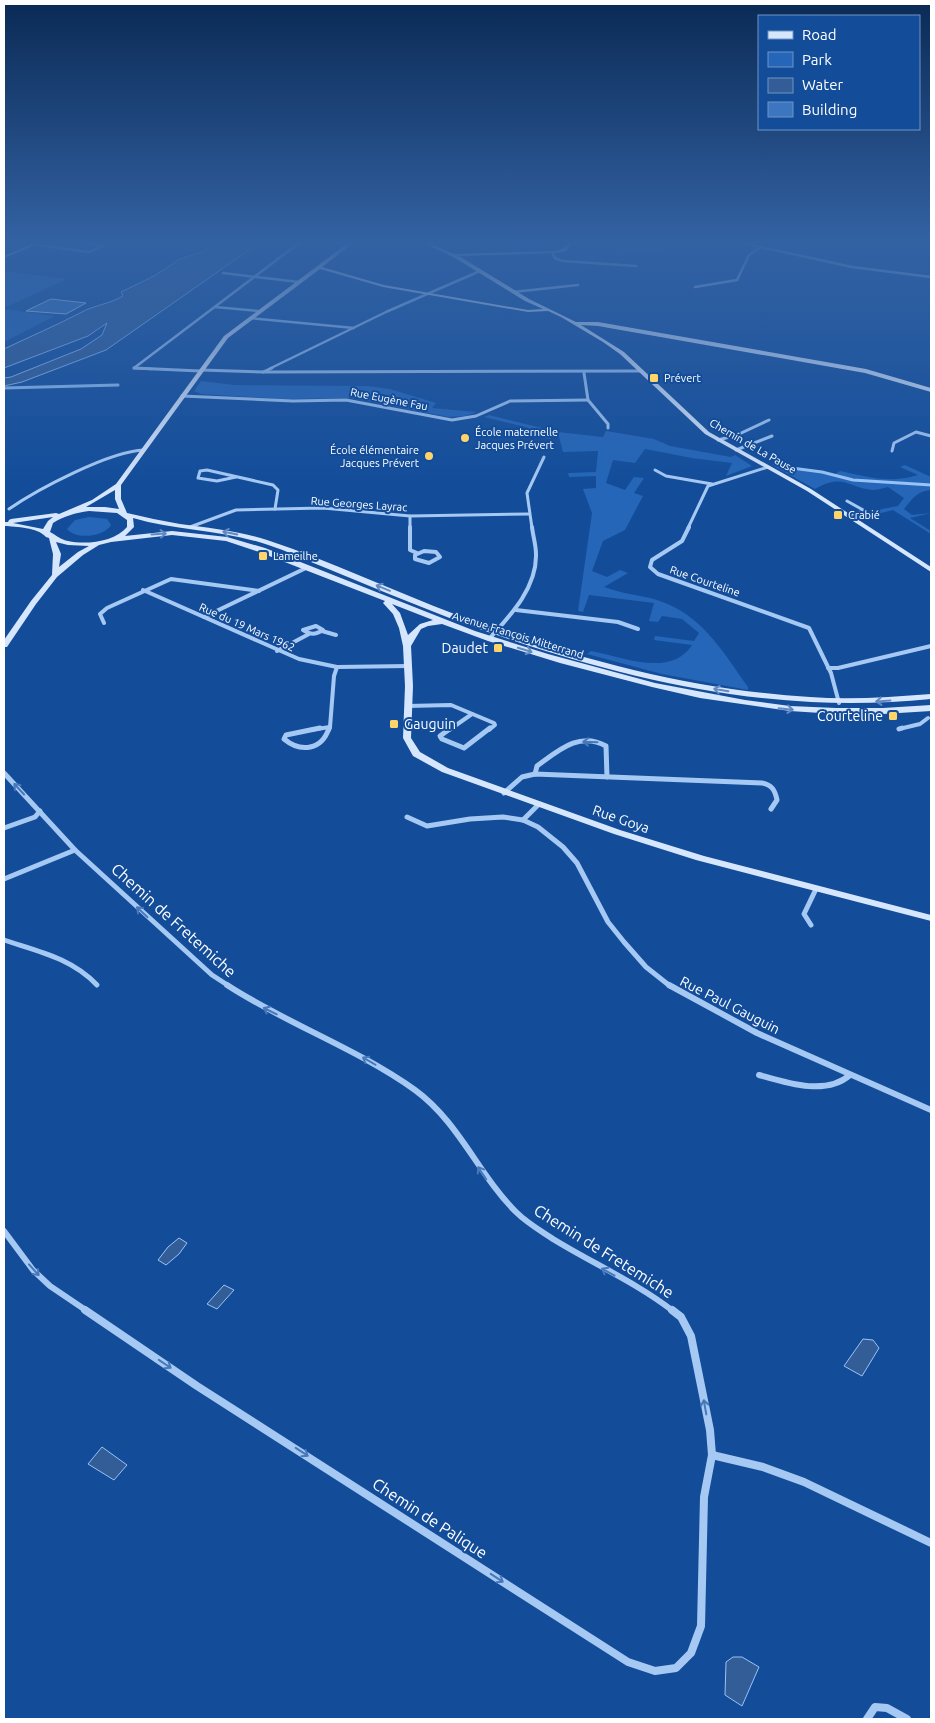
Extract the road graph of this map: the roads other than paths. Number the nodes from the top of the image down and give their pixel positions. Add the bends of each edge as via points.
1 (193, 323) edge
2 (243, 323) edge
3 (306, 323) edge
4 (364, 323) edge
5 (577, 324) joint
6 (354, 328) junction
7 (201, 371) junction
8 (641, 371) junction
9 (263, 372) junction
10 (584, 373) junction
11 (931, 390) edge
12 (182, 396) junction
13 (588, 400) junction
14 (769, 420) dead end
15 (608, 428) dead end
16 (772, 436) dead end
17 (931, 436) edge
18 (718, 440) junction
19 (144, 450) junction
20 (736, 450) junction
21 (892, 451) dead end
22 (544, 457) dead end
23 (768, 467) junction
24 (655, 470) dead end
25 (236, 477) junction
26 (118, 484) junction
27 (712, 484) junction
28 (847, 501) dead end
29 (9, 509) dead end
30 (275, 509) junction
31 (73, 511) junction
32 (65, 514) junction
33 (126, 514) junction
34 (529, 514) junction
35 (848, 515) junction
36 (410, 516) junction
37 (4, 523) edge
38 (190, 527) junction
39 (50, 537) junction
40 (109, 540) junction
41 (417, 553) junction
42 (306, 568) junction
43 (931, 570) edge
44 (55, 574) junction
45 (143, 590) junction
46 (259, 591) junction
47 (375, 596) junction
48 (516, 610) junction
49 (420, 612) junction
50 (429, 615) junction
51 (204, 617) junction
52 (402, 619) junction
53 (104, 623) dead end
54 (638, 629) dead end
55 (497, 631) junction
56 (322, 632) junction
57 (309, 634) junction
58 (336, 635) dead end
59 (489, 639) junction
60 (4, 645) edge
61 (407, 646) junction
62 (931, 646) edge
63 (277, 651) junction
64 (408, 666) junction
65 (337, 667) junction
66 (828, 668) junction
67 (931, 697) edge
68 (839, 703) junction
69 (407, 706) junction
70 (931, 708) edge
71 (921, 709) junction
72 (472, 714) junction
73 (930, 718) edge
74 (330, 728) junction
75 (899, 730) dead end
76 (4, 773) edge
77 (535, 774) junction
78 (607, 777) junction
79 (504, 793) junction
80 (538, 805) junction
81 (771, 809) dead end
82 (40, 811) junction
83 (407, 817) dead end
84 (523, 820) junction
85 (4, 828) edge
86 (76, 850) junction
87 (4, 879) edge
88 (816, 889) junction
89 (931, 917) edge
90 (811, 925) dead end
91 (4, 940) edge
92 (97, 985) dead end
93 (759, 1075) dead end
94 (850, 1075) junction
95 (931, 1110) edge
96 (4, 1231) edge
97 (712, 1455) junction
98 (931, 1543) edge
99 (867, 1719) edge
100 (907, 1719) edge

1 - 7 street via 134,368
2 - 7 street via 226,337
3 - 6 street
4 - 6 street
5 - 8 street, Chemin de La Pause via 614,347
5 - 11 street via 598,324 866,371
6 - 9 street
7 - 9 street
7 - 12 street
8 - 10 street
8 - 18 street, Chemin de La Pause via 684,413
9 - 10 street
10 - 13 street
12 - 13 street, Rue Eugène Fau via 281,401 353,400 452,420 476,416 510,401
12 - 19 street
13 - 15 street
14 - 18 street
16 - 20 street
17 - 21 street via 913,433 894,444
18 - 20 street, Chemin de La Pause
19 - 26 street
19 - 29 street via 125,451 58,480
20 - 23 street, Chemin de La Pause
22 - 34 street via 527,493
23 - 27 street
23 - 35 street, Chemin de La Pause
24 - 27 street via 666,476
25 - 25 street via 204,470 199,472 198,478 228,480
25 - 30 street via 277,487
26 - 31 street
26 - 33 street via 118,499
27 - 66 street, Rue Courteline via 706,488 682,540 652,560 650,567 658,574 805,626 812,631
28 - 35 street via 864,511
30 - 36 street, Rue Georges Layrac via 323,508
30 - 38 street, Rue Georges Layrac via 231,510
31 - 32 street
31 - 33 street via 101,508
32 - 37 street
32 - 39 street via 47,526
33 - 38 street via 157,523
33 - 40 street via 132,520 129,530
34 - 36 street, Rue Georges Layrac
34 - 48 street via 535,567
35 - 43 street, Chemin de La Pause
36 - 41 street via 410,550
37 - 39 street, Avenue François Mitterrand via 33,528
50 -> 38 street via 263,541 231,532
39 - 40 street, Avenue François Mitterrand via 76,544
39 - 44 street via 56,554
40 -> 42 street, Avenue François Mitterrand via 167,533 209,536 251,546
40 - 44 street via 82,553
41 - 41 street via 414,557 420,562 434,562 440,557 432,552
42 - 46 street
42 - 47 street, Avenue François Mitterrand
44 - 60 street
45 - 46 street via 177,578
45 - 51 street, Rue du 19 Mars 1962
45 - 53 street via 102,611
46 - 51 street
47 - 49 street, Avenue François Mitterrand
47 - 52 street via 393,607
48 - 54 street via 618,622
48 - 55 street
49 - 50 street, Avenue François Mitterrand
49 - 52 street
50 - 55 street, Avenue François Mitterrand via 445,613
50 - 59 street, Avenue François Mitterrand
50 - 61 street via 414,631
51 - 63 street, Rue du 19 Mars 1962
52 - 61 street, Rue Goya
55 - 59 street
68 -> 55 street, Avenue François Mitterrand via 758,695 660,678
56 - 57 street
56 - 57 street via 322,628 312,626 303,630
56 - 58 street
57 - 63 street
59 -> 71 street, Avenue François Mitterrand via 629,680 726,701 824,712
61 - 64 street, Rue Goya
62 - 66 street
63 - 65 street, Rue du 19 Mars 1962
64 - 65 street, Rue du 19 Mars 1962
64 - 69 street, Rue Goya
65 - 74 street via 331,679
66 - 68 street, Rue Courteline
67 -> 68 street, Avenue François Mitterrand
69 - 72 street via 449,705
69 - 79 street, Rue Goya via 407,738 416,754 445,770
70 - 71 street, Avenue François Mitterrand
71 - 73 street
72 - 72 street via 495,726 464,748 440,738
73 - 75 street
74 - 74 street via 293,732 284,739 303,748 312,748 323,740
82 -> 76 street, Chemin de Fretemiche
77 - 78 street
78 -> 77 street via 605,744 583,742 568,743 536,766
77 - 79 street via 522,777
78 - 81 street via 762,783 776,790 777,800
79 - 80 street, Rue Goya
80 - 84 street
80 - 88 street, Rue Goya via 663,847
82 - 85 street via 35,817
82 - 86 street, Chemin de Fretemiche
83 - 84 street, Rue Paul Gauguin via 434,826 488,817
84 - 94 street, Rue Paul Gauguin via 548,833 570,854 616,932 664,983 716,1013
86 - 87 street
97 -> 86 street, Chemin de Fretemiche via 697,1356 688,1326 682,1318 663,1303 531,1224 492,1187 450,1122 416,1090 347,1048 255,1003 224,984
88 - 89 street, Rue Goya
88 - 90 street via 804,914
91 - 92 street via 76,966 89,974
93 - 94 street via 796,1084 828,1086 842,1083
94 - 95 street, Rue Paul Gauguin
96 -> 97 street, Chemin de Palique via 50,1286 165,1364 628,1662 654,1672 670,1672 682,1665 698,1640 704,1497
97 - 98 street via 763,1467 804,1482
99 - 100 street via 875,1707 886,1708

